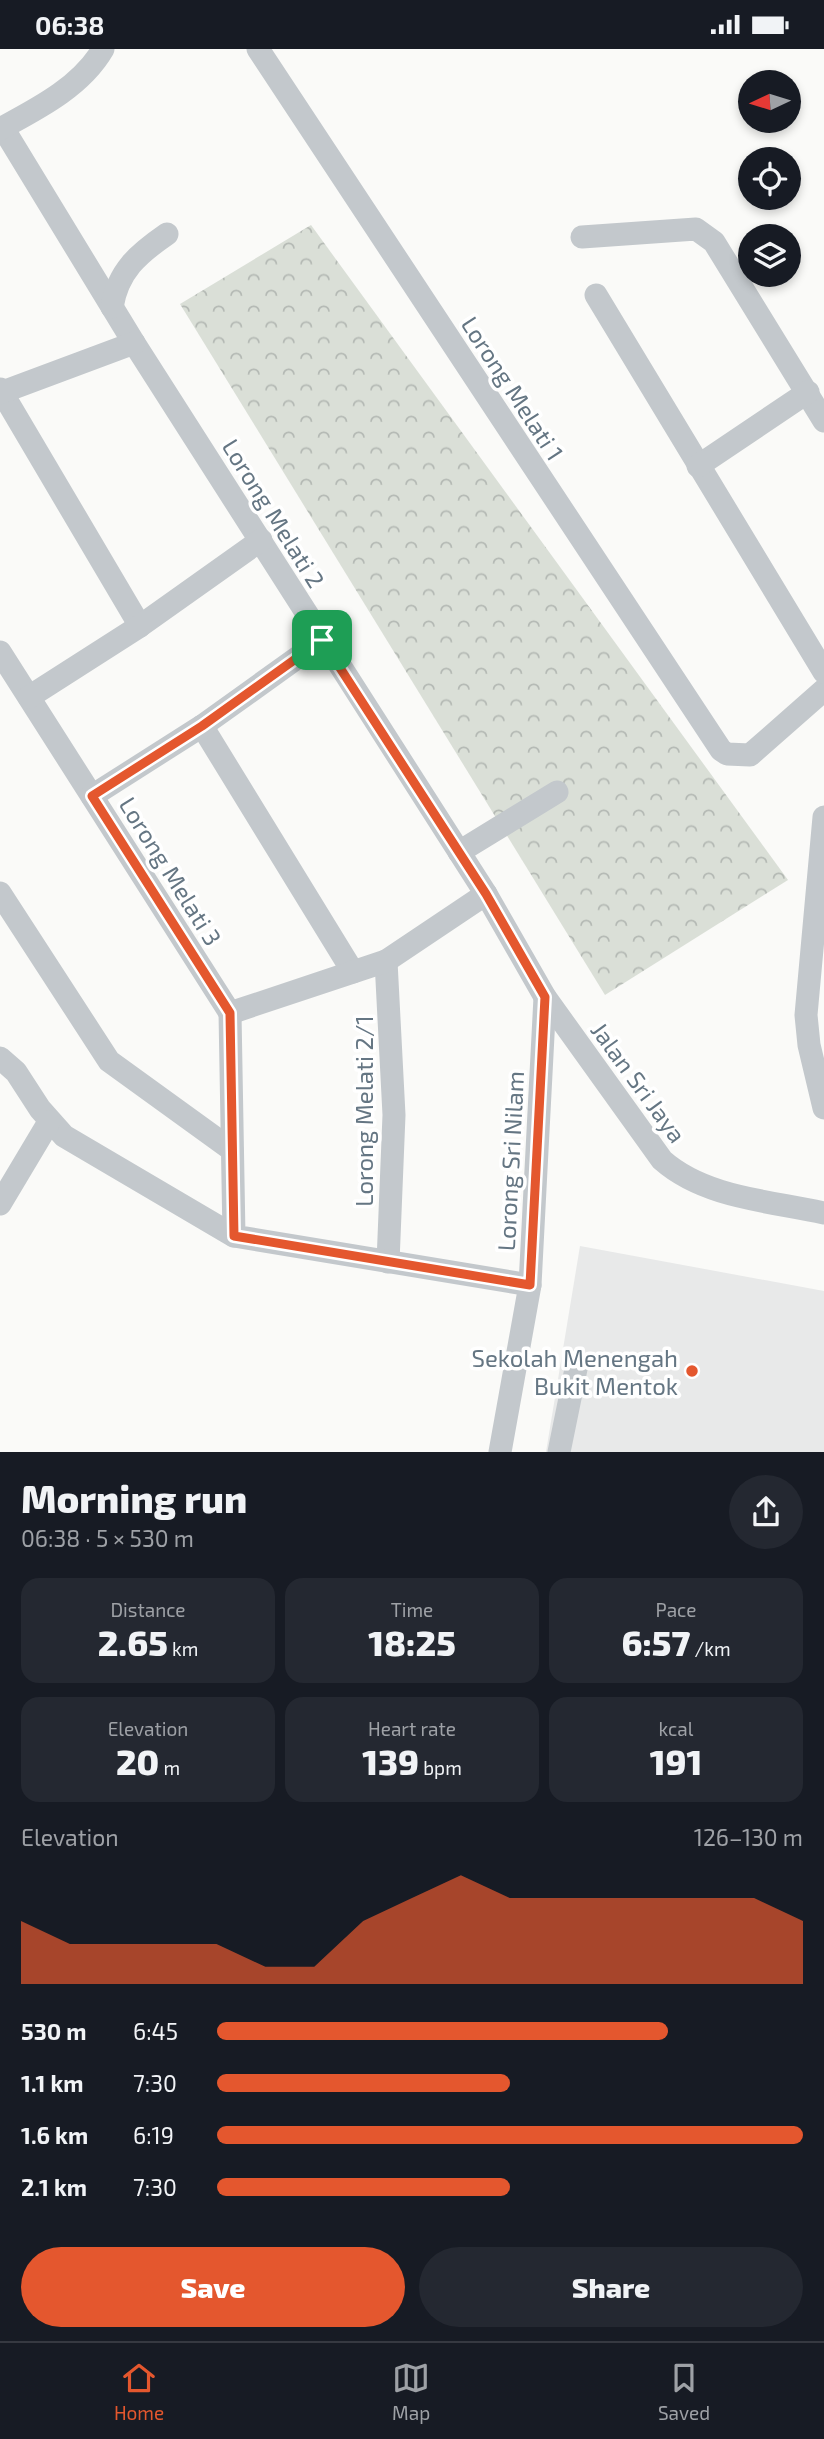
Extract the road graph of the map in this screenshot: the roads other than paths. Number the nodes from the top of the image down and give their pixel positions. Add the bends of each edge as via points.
1 (103, 49) edge
2 (258, 49) edge
3 (1, 129) edge
4 (167, 234) dead end
5 (582, 237) dead end
6 (596, 295) dead end
7 (112, 307) junction
8 (134, 343) junction
9 (1, 391) edge
10 (808, 392) junction
11 (824, 421) edge
12 (698, 465) junction
13 (261, 540) junction
14 (140, 626) junction
15 (322, 640) junction
16 (0, 652) edge
17 (824, 672) edge
18 (824, 690) edge
19 (29, 697) junction
20 (202, 726) junction
21 (557, 792) dead end
22 (92, 796) junction
23 (824, 817) edge
24 (459, 852) junction
25 (0, 893) edge
26 (486, 894) junction
27 (386, 961) junction
28 (353, 972) junction
29 (545, 997) junction
30 (230, 1013) junction
31 (0, 1058) edge
32 (824, 1108) edge
33 (49, 1122) junction
34 (232, 1150) junction
35 (3, 1193) edge
36 (824, 1213) edge
37 (234, 1236) junction
38 (388, 1262) junction
39 (530, 1285) junction
40 (577, 1364) dead end
41 (500, 1452) edge
42 (559, 1452) edge

1 - 3 street via 74,84
2 - 18 street, Lorong Melati 1 via 713,739 727,754 750,755
3 - 7 street, Lorong Melati 2
4 - 7 street via 127,267
5 - 10 street via 696,229 714,242
6 - 12 street
7 - 8 street, Lorong Melati 2
8 - 9 street
8 - 13 street, Lorong Melati 2
9 - 14 street
10 - 11 street
10 - 12 street
12 - 17 street
13 - 14 street
13 - 15 street, Lorong Melati 2
14 - 19 street
15 - 20 street
15 - 24 street, Lorong Melati 2
16 - 19 street, Lorong Melati 3
19 - 22 street, Lorong Melati 3
20 - 22 street
20 - 28 street
21 - 24 street
22 - 30 street, Lorong Melati 3
23 - 32 street via 806,1015
24 - 26 street, Lorong Melati 2
25 - 34 street via 109,1061
26 - 27 street
26 - 29 street, Lorong Melati 2
27 - 28 street
27 - 38 street, Lorong Melati 2/1 via 394,1115
28 - 30 street
29 - 36 street, Jalan Sri Jaya via 662,1160 680,1176 726,1192
29 - 39 street, Lorong Sri Nilam
30 - 34 street
31 - 33 street via 16,1072
33 - 35 street
33 - 37 street via 64,1136
34 - 37 street
37 - 38 street
38 - 39 street
39 - 41 street, Lorong Sri Nilam
40 - 42 street

